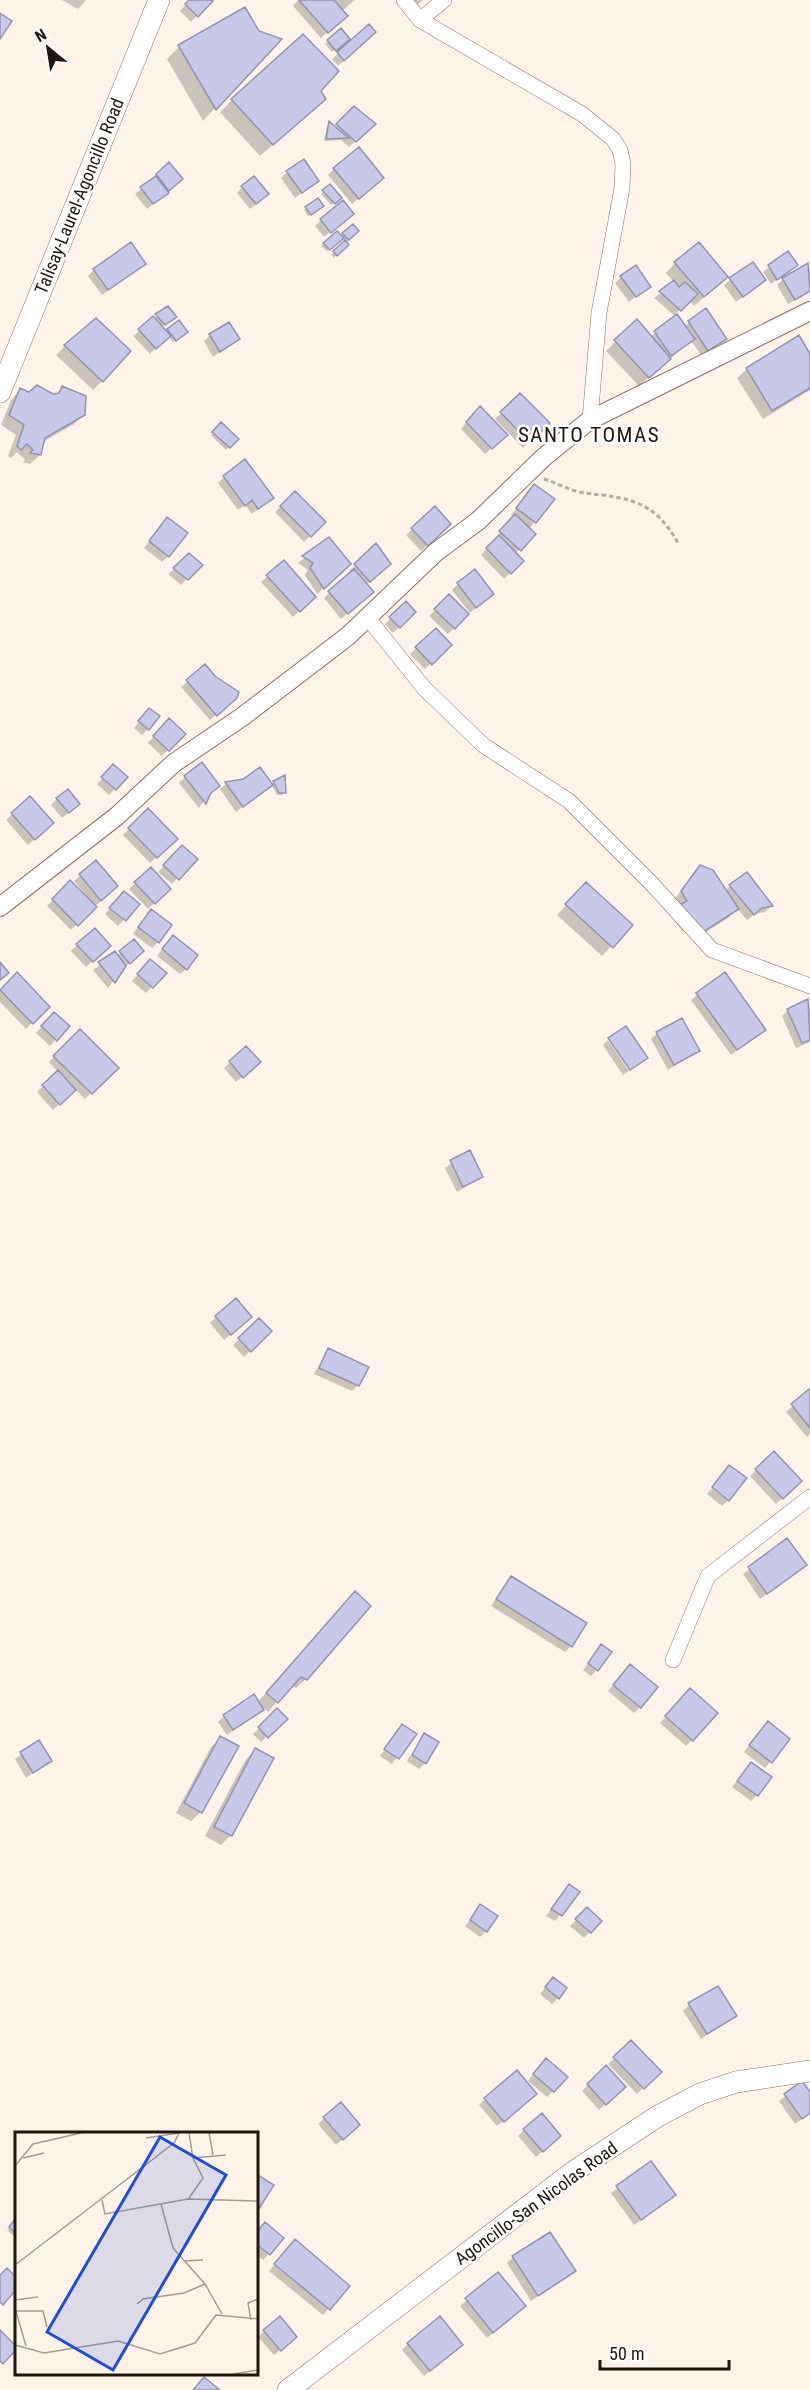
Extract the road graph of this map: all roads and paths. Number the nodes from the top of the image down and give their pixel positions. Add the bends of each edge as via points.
1 (159, 0) edge
2 (404, 0) edge
3 (444, 0) edge
4 (420, 20) junction
5 (810, 311) edge
6 (0, 392) edge
7 (590, 420) junction
8 (528, 473) junction
9 (678, 543) dead end
10 (367, 617) junction
11 (0, 907) edge
12 (810, 986) edge
13 (810, 1497) edge
14 (673, 1659) dead end
15 (810, 2071) edge
16 (288, 2390) edge

1 - 6 main road, Talisay-Laurel-Agoncillo Road
2 - 4 street
3 - 4 street
4 - 7 street via 582,114 613,139 620,150 621,188 599,313
5 - 7 street
7 - 8 street
8 - 9 path via 583,493 606,493 648,507 667,524
8 - 10 street
10 - 11 street via 242,717 174,763 117,816
10 - 12 street via 424,688 483,745 569,801 712,950
13 - 14 street via 708,1576
15 - 16 main road, Agoncillo-San Nicolas Road via 736,2082 700,2094 658,2116 573,2172

